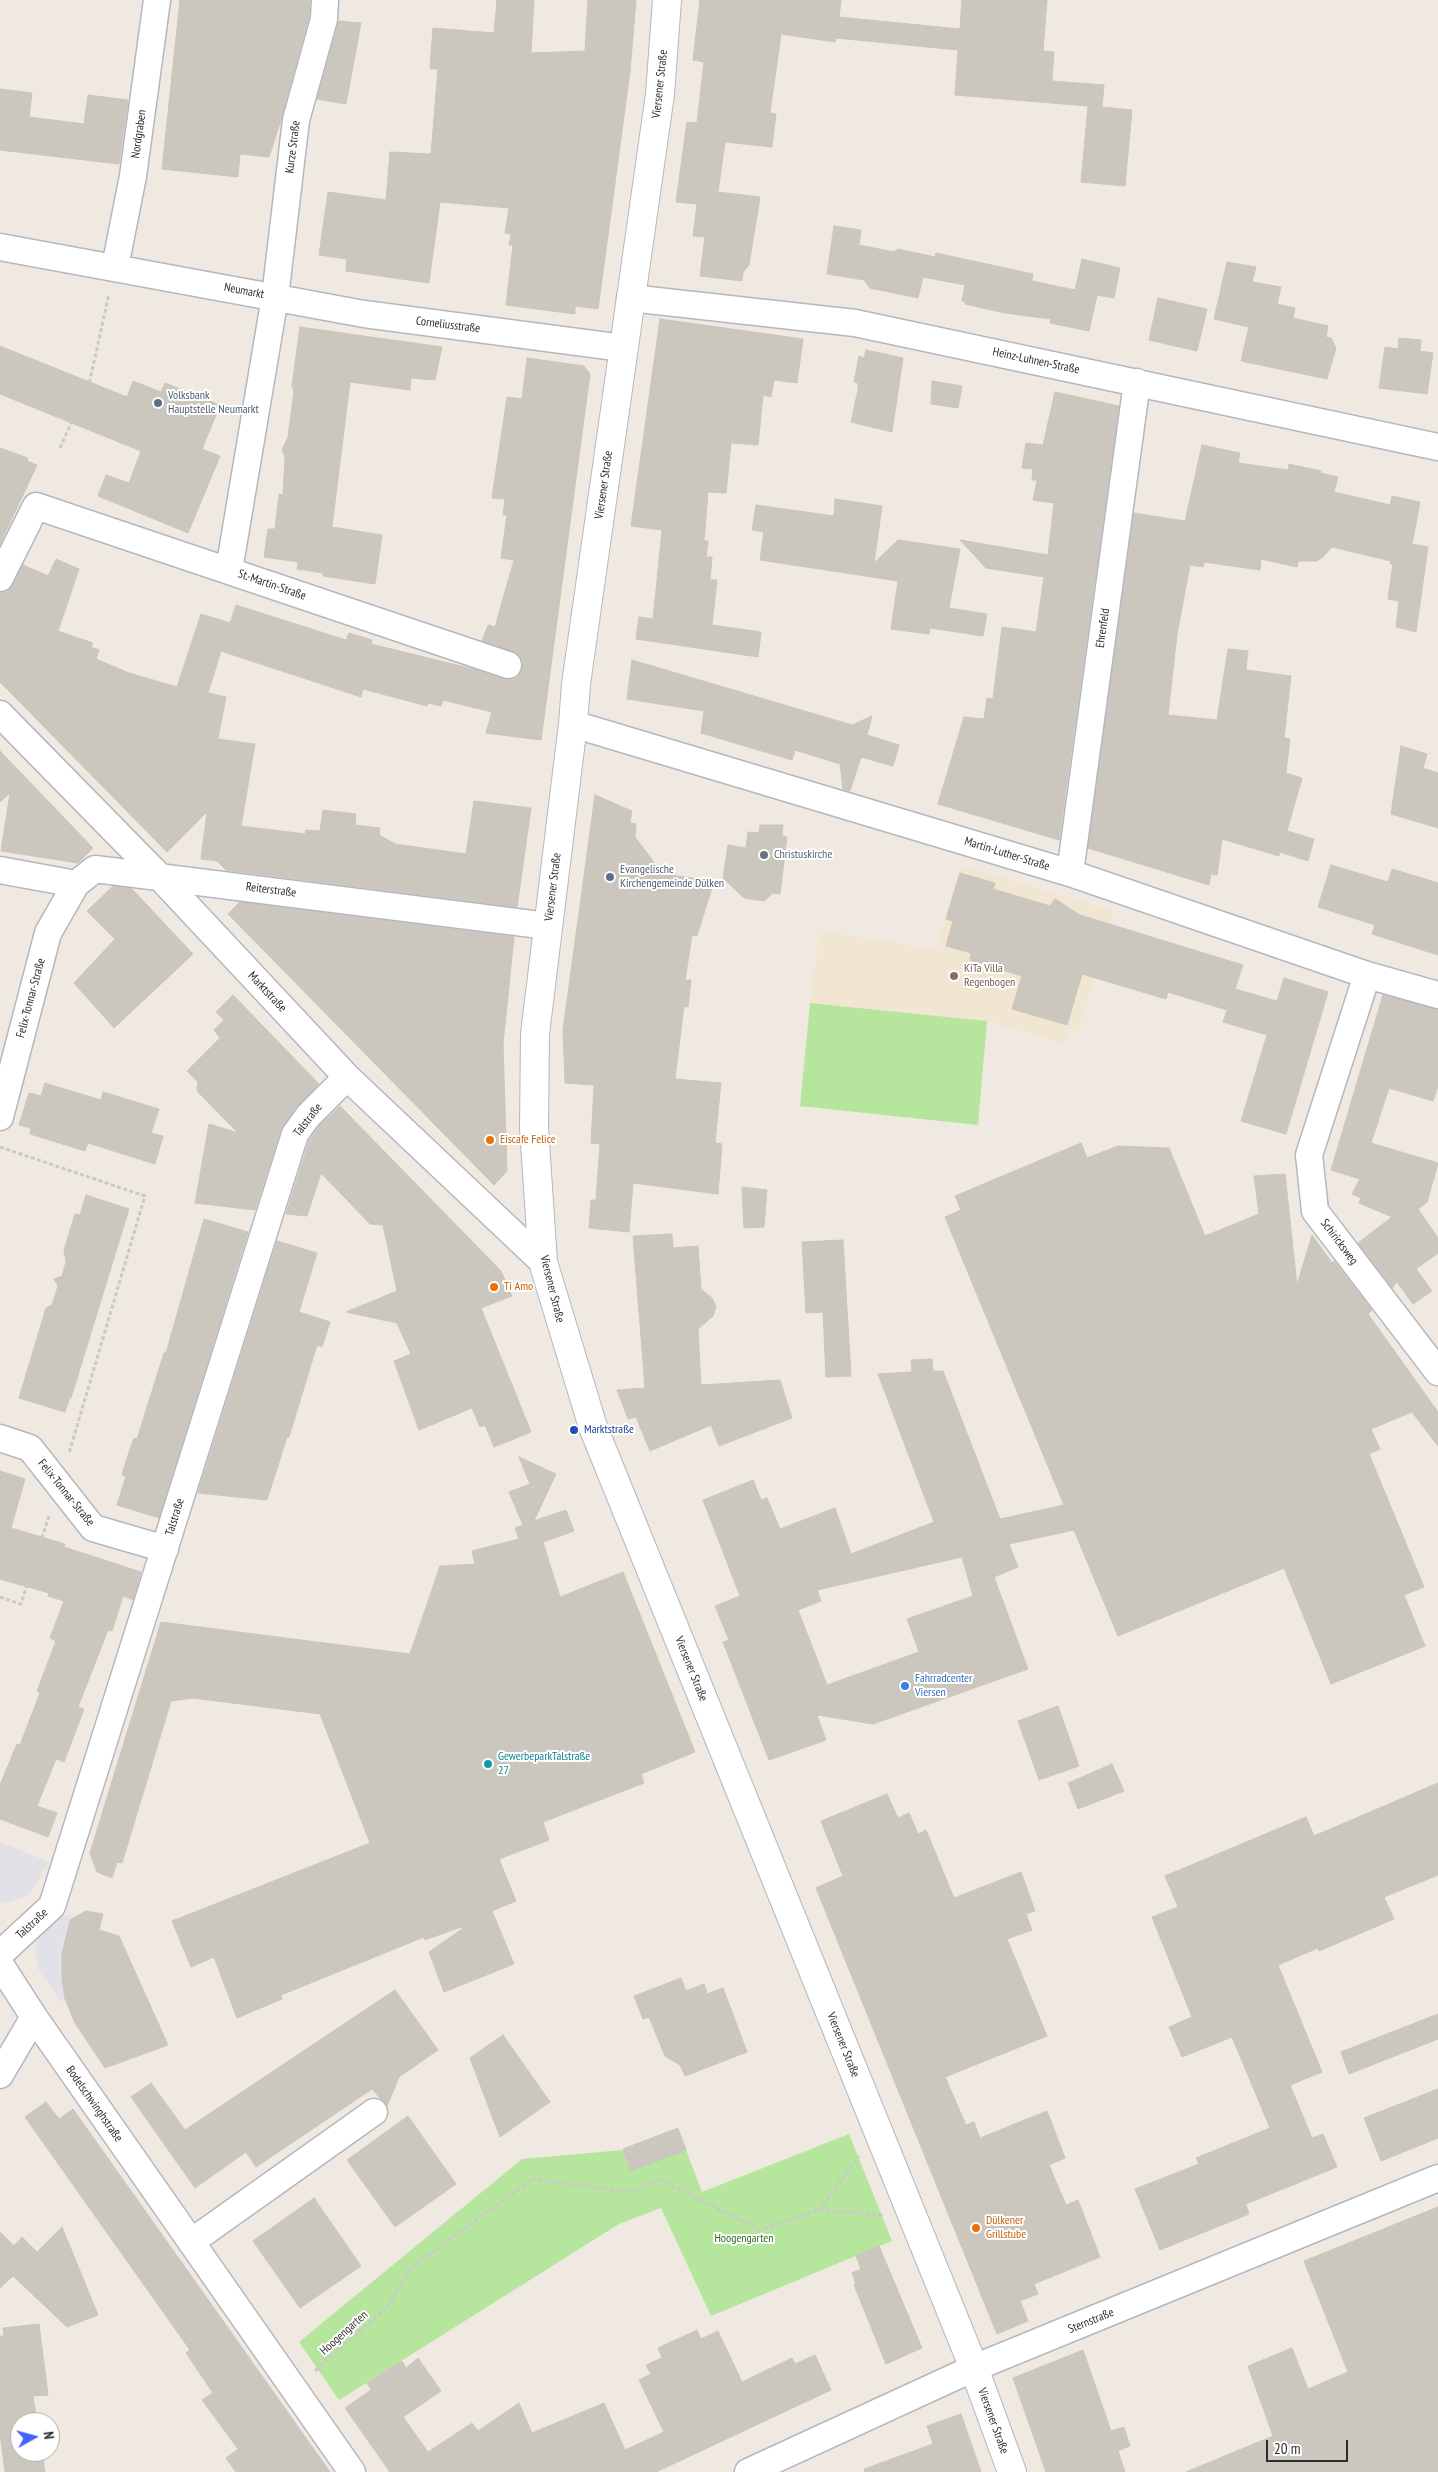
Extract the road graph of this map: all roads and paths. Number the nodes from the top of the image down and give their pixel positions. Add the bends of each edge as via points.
1 (157, 0) edge
2 (325, 0) edge
3 (667, 0) edge
4 (0, 247) edge
5 (115, 267) junction
6 (275, 297) junction
7 (630, 298) junction
8 (623, 348) junction
9 (1137, 382) junction
10 (1438, 447) edge
11 (60, 448) dead end
12 (229, 570) junction
13 (0, 578) edge
14 (508, 665) joint
15 (576, 684) junction
16 (0, 714) edge
17 (573, 724) junction
18 (0, 870) edge
19 (1070, 873) junction
20 (159, 876) junction
21 (76, 884) junction
22 (548, 926) junction
23 (1367, 975) junction
24 (1438, 995) edge
25 (347, 1077) junction
26 (0, 1117) edge
27 (0, 1147) edge
28 (543, 1262) junction
29 (1438, 1372) edge
30 (0, 1438) edge
31 (59, 1484) junction
32 (165, 1549) junction
33 (0, 1597) edge
34 (0, 1954) edge
35 (0, 1964) edge
36 (34, 2017) junction
37 (0, 2075) edge
38 (374, 2112) dead end
39 (881, 2139) junction
40 (1438, 2178) edge
41 (908, 2208) junction
42 (819, 2210) junction
43 (191, 2242) junction
44 (974, 2368) junction
45 (293, 2388) junction
46 (751, 2471) edge
47 (352, 2472) edge
48 (1012, 2472) edge

1 - 5 street, Nordgraben via 133,176
2 - 6 street, Kurze Straße via 324,19 296,120
3 - 7 main road, Viersener Straße via 660,94
4 - 5 street, Neumarkt
5 - 6 street, Neumarkt
5 - 11 path via 90,380
6 - 8 street, Corneliusstraße via 364,314
6 - 12 street, Neumarkt
7 - 8 main road, Viersener Straße
7 - 9 street, Heinz-Luhnen-Straße via 855,323
8 - 15 main road, Viersener Straße
9 - 10 street, Heinz-Luhnen-Straße
9 - 19 street, Ehrenfeld
12 - 13 street, St.-Martin-Straße via 36,506
12 - 14 street, St.-Martin-Straße
14 - 15 path
15 - 17 main road, Viersener Straße
16 - 20 street, Marktstraße
17 - 19 street, Martin-Luther-Straße
17 - 22 main road, Viersener Straße
18 - 21 street
19 - 23 street, Martin-Luther-Straße
20 - 21 street, Reiterstraße via 95,869
20 - 22 street, Reiterstraße
20 - 25 street, Marktstraße
21 - 26 street, Felix-Tonnar-Straße via 48,933
22 - 28 main road, Viersener Straße via 535,1034 534,1128
23 - 24 street, Martin-Luther-Straße
23 - 29 street, Schiricksweg via 1310,1155 1316,1211
25 - 28 street, Marktstraße
25 - 32 street, Talstraße via 308,1116 295,1134
27 - 31 path via 145,1196
28 - 39 main road, Viersener Straße via 593,1427
30 - 31 street, Felix-Tonnar-Straße via 30,1448
31 - 32 street, Felix-Tonnar-Straße via 93,1528
31 - 33 path via 21,1604
32 - 34 street, Talstraße via 52,1906
35 - 36 street, Bodelschwinghstraße
36 - 37 street
36 - 43 street, Bodelschwinghstraße
38 - 43 street
39 - 41 main road, Viersener Straße
39 - 42 path via 856,2158
40 - 44 street, Sternstraße
41 - 42 path via 879,2216
41 - 44 main road, Viersener Straße
42 - 45 path, Hoogengarten via 761,2230 660,2180 631,2192 532,2180 410,2268 387,2307
43 - 45 street, Bodelschwinghstraße
44 - 46 street, Sternstraße
44 - 48 main road, Viersener Straße
45 - 47 street, Bodelschwinghstraße

